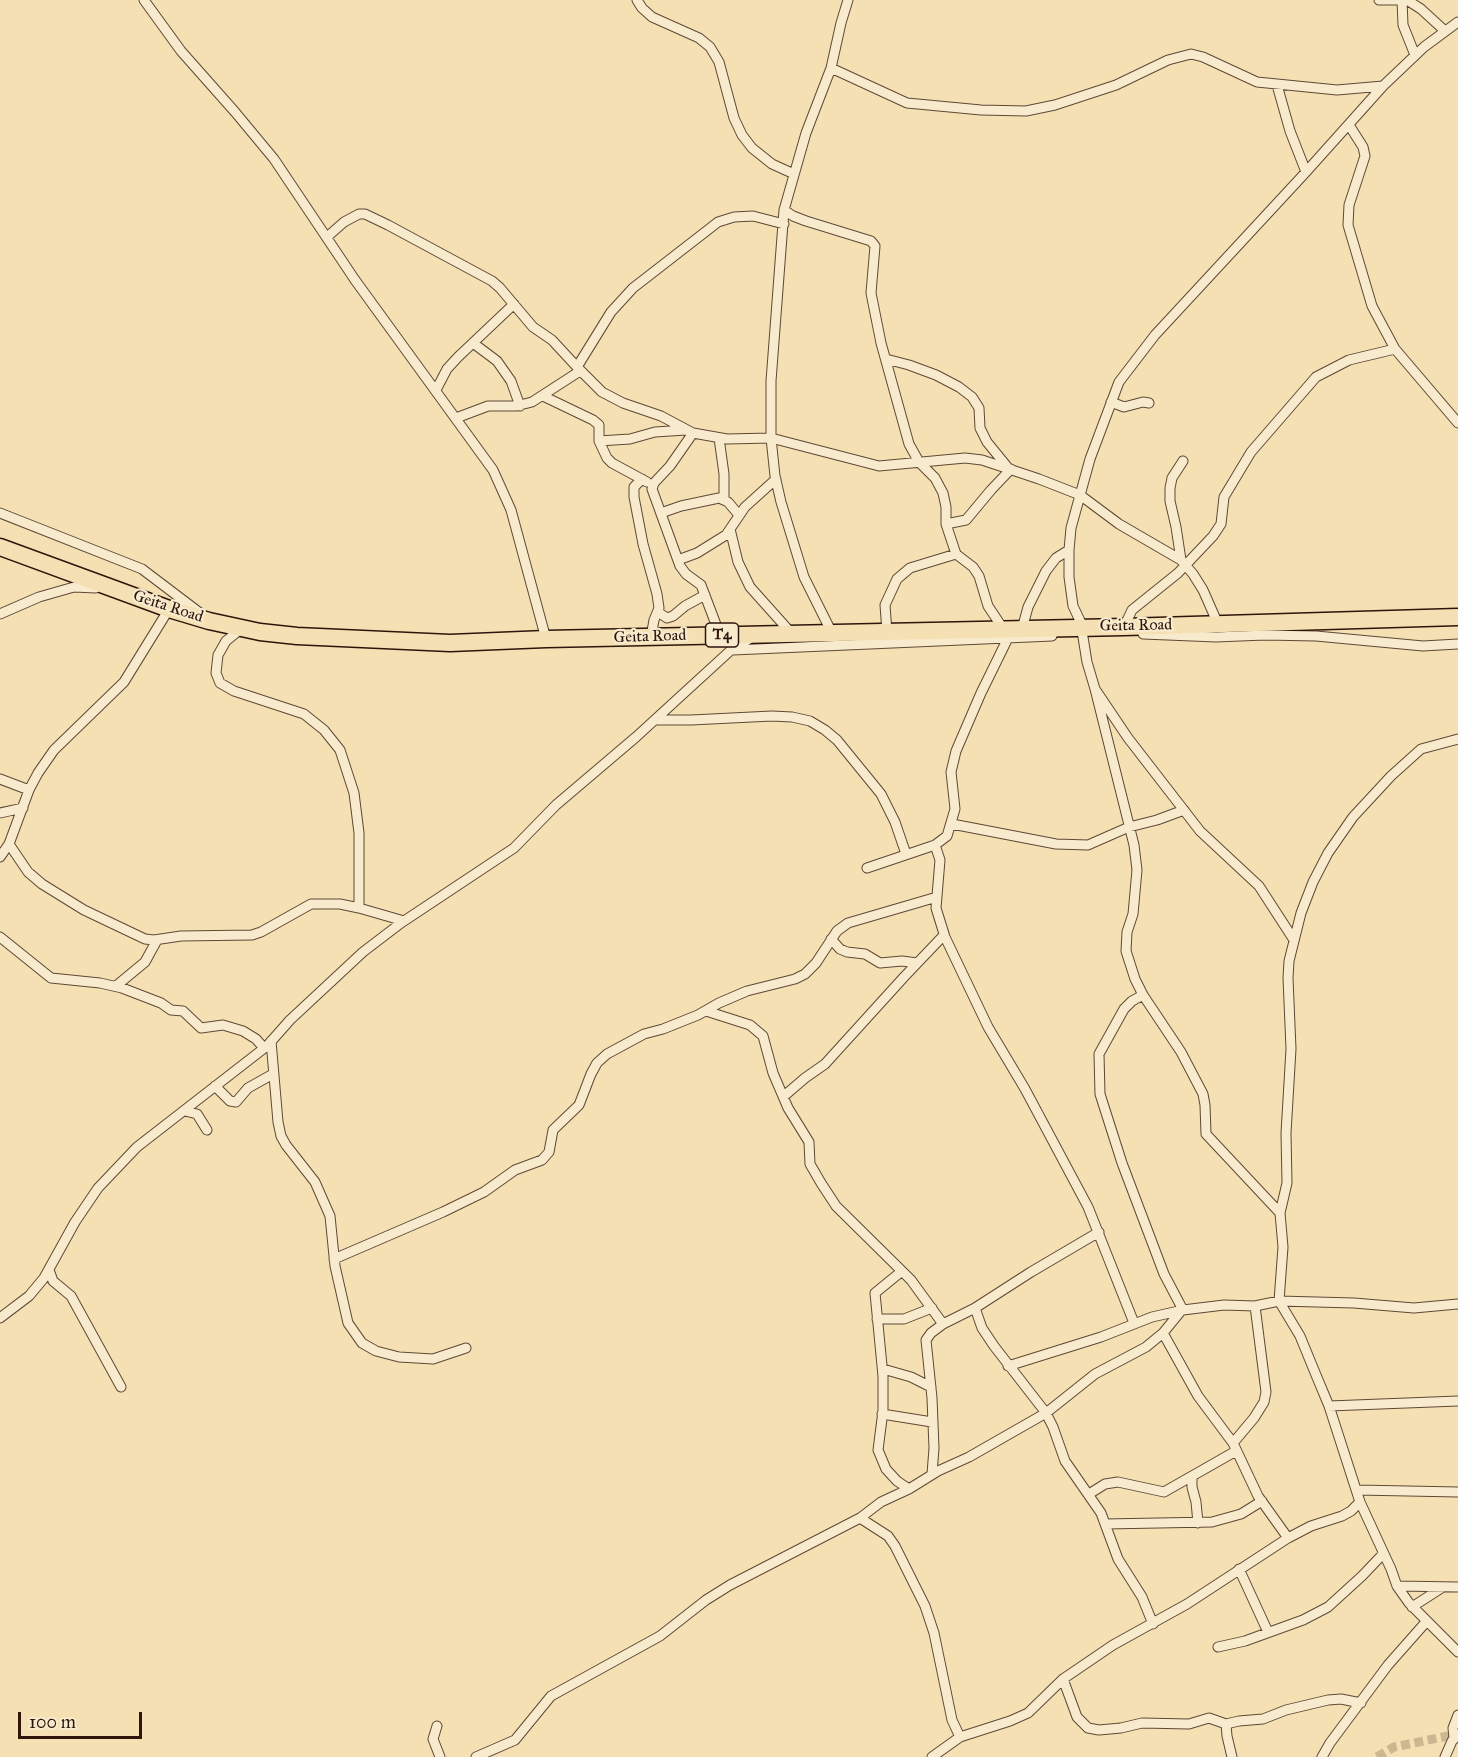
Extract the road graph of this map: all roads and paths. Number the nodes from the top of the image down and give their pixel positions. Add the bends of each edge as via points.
1 (144, 0) edge
2 (637, 0) edge
3 (848, 0) edge
4 (1379, 0) edge
5 (1402, 0) edge
6 (1458, 22) edge
7 (1445, 31) junction
8 (1415, 55) junction
9 (831, 68) junction
10 (1277, 85) junction
11 (1383, 86) junction
12 (1348, 124) junction
13 (1306, 172) junction
14 (794, 174) junction
15 (784, 210) junction
16 (784, 224) junction
17 (327, 237) junction
18 (513, 304) junction
19 (473, 343) junction
20 (1395, 349) junction
21 (886, 359) junction
22 (578, 369) junction
23 (436, 390) junction
24 (543, 396) junction
25 (1111, 402) junction
26 (1149, 403) dead end
27 (520, 406) junction
28 (456, 418) junction
29 (1458, 423) edge
30 (689, 431) junction
31 (719, 438) junction
32 (771, 438) junction
33 (600, 441) junction
34 (1184, 461) dead end
35 (919, 462) junction
36 (1010, 469) junction
37 (642, 479) junction
38 (776, 479) junction
39 (653, 488) junction
40 (1080, 495) junction
41 (724, 498) junction
42 (0, 513) edge
43 (661, 513) junction
44 (739, 515) junction
45 (946, 524) junction
46 (730, 529) junction
47 (0, 547) edge
48 (1069, 550) junction
49 (956, 554) junction
50 (678, 560) junction
51 (1184, 563) junction
52 (111, 588) junction
53 (705, 595) junction
54 (169, 609) junction
55 (658, 612) junction
56 (0, 614) edge
57 (1458, 617) edge
58 (209, 621) junction
59 (1218, 624) junction
60 (1124, 627) junction
61 (242, 628) junction
62 (1022, 629) junction
63 (1082, 629) junction
64 (887, 632) junction
65 (832, 633) junction
66 (758, 634) junction
67 (792, 634) junction
68 (1006, 634) junction
69 (720, 635) junction
70 (651, 637) junction
71 (546, 639) junction
72 (1458, 644) edge
73 (731, 650) junction
74 (1095, 689) junction
75 (655, 720) junction
76 (1458, 739) edge
77 (0, 779) edge
78 (29, 790) junction
79 (23, 808) junction
80 (1184, 810) junction
81 (0, 813) edge
82 (952, 824) junction
83 (1130, 826) junction
84 (9, 843) junction
85 (935, 845) junction
86 (906, 854) junction
87 (0, 857) edge
88 (867, 868) dead end
89 (937, 897) junction
90 (359, 908) junction
91 (404, 921) junction
92 (944, 935) junction
93 (0, 937) edge
94 (831, 939) junction
95 (157, 940) junction
96 (1294, 940) junction
97 (917, 963) junction
98 (116, 986) junction
99 (1143, 995) junction
100 (706, 1011) junction
101 (268, 1045) junction
102 (273, 1074) junction
103 (215, 1086) junction
104 (784, 1096) junction
105 (185, 1111) junction
106 (207, 1130) dead end
107 (1280, 1213) junction
108 (1099, 1232) junction
109 (334, 1259) junction
110 (49, 1270) junction
111 (902, 1271) junction
112 (1279, 1301) junction
113 (1458, 1304) edge
114 (1255, 1306) junction
115 (932, 1308) junction
116 (975, 1308) junction
117 (1182, 1310) junction
118 (0, 1318) edge
119 (878, 1318) junction
120 (1134, 1323) junction
121 (943, 1324) junction
122 (1163, 1333) junction
123 (466, 1348) dead end
124 (1008, 1366) junction
125 (883, 1369) junction
126 (121, 1387) dead end
127 (930, 1387) junction
128 (1458, 1401) edge
129 (1329, 1406) junction
130 (1046, 1413) junction
131 (882, 1414) junction
132 (932, 1422) junction
133 (1235, 1447) junction
134 (932, 1474) junction
135 (1192, 1476) junction
136 (909, 1489) junction
137 (1358, 1490) junction
138 (1458, 1492) edge
139 (1089, 1494) junction
140 (1262, 1501) junction
141 (1360, 1502) junction
142 (860, 1518) junction
143 (1198, 1523) junction
144 (1105, 1524) junction
145 (1288, 1538) junction
146 (1383, 1554) junction
147 (1239, 1569) junction
148 (1397, 1586) junction
149 (1443, 1587) junction
150 (1458, 1587) edge
151 (1412, 1607) junction
152 (1426, 1622) junction
153 (1153, 1624) junction
154 (1268, 1632) junction
155 (1218, 1647) dead end
156 (1458, 1652) edge
157 (1063, 1679) junction
158 (1361, 1703) junction
159 (1458, 1715) edge
160 (1227, 1724) junction
161 (437, 1726) dead end
162 (1456, 1736) edge
163 (960, 1737) junction
164 (440, 1757) edge
165 (476, 1757) edge
166 (932, 1757) edge
167 (1232, 1757) edge
168 (1322, 1757) edge
169 (1445, 1757) edge

1 - 17 street via 181,51 274,159
2 - 14 street via 652,16 710,47 719,62 742,135 772,164
3 - 9 street
4 - 5 street
5 - 7 street via 1421,9
5 - 8 street via 1403,25
6 - 7 street
7 - 8 street
8 - 11 street
9 - 10 street via 907,103 981,110 1026,111 1055,105 1191,54 1250,80
9 - 14 street
10 - 11 street via 1336,90
10 - 13 street
11 - 12 street
12 - 13 street
12 - 20 street via 1365,156 1349,205 1348,225 1372,306
13 - 25 street via 1155,335 1119,382
14 - 15 street
15 - 16 street
15 - 21 street via 875,246 871,293
16 - 22 street via 753,216 718,222 633,288 610,312
16 - 32 street via 771,364
17 - 18 street via 344,222 365,214 492,281
17 - 23 street
18 - 19 street
18 - 22 street
19 - 23 street via 447,369
19 - 27 street via 497,361 511,381
20 - 29 street
20 - 51 street via 1349,360 1316,377 1251,452 1224,497 1221,524
21 - 35 street via 909,444
21 - 36 street via 936,375 972,397 979,408 980,428 987,442
22 - 24 street
22 - 30 street via 611,397
23 - 28 street
24 - 27 street
24 - 33 street via 594,420 599,425
25 - 26 street via 1124,407
25 - 40 street
27 - 28 street via 488,406
28 - 71 street via 503,489
30 - 31 street
30 - 33 street
30 - 39 street
31 - 32 street
31 - 41 street
32 - 35 street via 879,466
32 - 38 street
33 - 37 street via 612,463
34 - 51 street via 1173,478 1170,501
35 - 36 street via 965,458
35 - 45 street via 943,493
36 - 40 street
36 - 45 street via 966,520
37 - 39 street
37 - 55 street via 634,487 634,497
38 - 44 street
38 - 65 street via 804,578
39 - 43 street
40 - 48 street
40 - 51 street
41 - 43 street
41 - 44 street
42 - 58 street via 142,568
43 - 50 street
44 - 46 street
45 - 49 street
46 - 50 street via 711,545
46 - 67 street via 738,562 750,587
47 - 52 highway, Geita Road / T4
48 - 62 street via 1046,571
48 - 63 street via 1073,606
49 - 64 street via 910,568 897,579 885,604
49 - 68 street via 979,576 988,606
50 - 53 street via 682,571 701,585
51 - 59 street via 1203,590
51 - 60 street via 1132,610
52 - 54 highway, Geita Road / T4
52 - 56 street via 74,587
53 - 55 street via 673,616 667,618
53 - 69 street
54 - 58 highway, Geita Road / T4
54 - 78 street via 124,682 54,750
55 - 70 street
57 - 59 highway, Geita Road / T4
58 - 61 highway, Geita Road / T4
59 - 60 highway, Geita Road / T4
60 - 63 highway, Geita Road / T4
61 - 71 highway, Geita Road / T4 via 297,636 450,643
61 - 90 street via 226,641 218,655 216,673 220,683 304,714 340,750 354,793 359,833
62 - 63 highway, Geita Road / T4
62 - 68 highway, Geita Road / T4
63 - 68 street via 1065,636
63 - 72 street via 1216,637 1316,636 1423,646
63 - 74 street
64 - 65 highway, Geita Road / T4
64 - 68 highway, Geita Road / T4
65 - 67 highway, Geita Road / T4
66 - 67 highway, Geita Road / T4
66 - 69 highway, Geita Road / T4
66 - 73 street
68 - 73 street
68 - 82 street via 956,751 951,772 955,809
69 - 70 highway, Geita Road / T4
70 - 71 highway, Geita Road / T4
73 - 75 street
74 - 80 street
74 - 83 street
75 - 86 street via 772,716 810,721 837,741 881,794
75 - 91 street via 556,804 514,848
76 - 96 street via 1421,749 1353,817 1313,882
77 - 78 street
78 - 79 street
79 - 81 street
79 - 84 street
80 - 83 street
80 - 96 street via 1200,831 1259,886
82 - 83 street via 1056,844 1088,845
82 - 85 street via 947,836
83 - 99 street via 1137,870 1126,951
84 - 87 street
84 - 95 street via 28,872 70,902 145,939
85 - 86 street
85 - 89 street via 940,860
86 - 88 street
89 - 92 street
89 - 94 street via 848,923
90 - 91 street
90 - 95 street via 311,904 252,935
91 - 101 street via 340,972
92 - 97 street
92 - 108 street via 988,1026 1045,1125
93 - 98 street via 51,978
94 - 97 street via 840,949 865,954 880,963
94 - 100 street via 805,974 747,991
95 - 98 street via 145,962
96 - 107 street via 1288,978 1291,1049 1287,1183
97 - 104 street via 825,1064
98 - 101 street via 171,1010 183,1011 201,1028 223,1024
99 - 107 street via 1182,1052 1203,1094 1206,1134
99 - 117 street via 1124,1009 1099,1054 1100,1094 1164,1274
100 - 104 street via 758,1030
100 - 109 street via 644,1034 597,1063 579,1105 553,1130 549,1152 542,1160 515,1170 484,1192 443,1212
101 - 102 street
101 - 103 street
102 - 103 street via 251,1086 236,1102
102 - 109 street via 281,1136 324,1200 330,1216
103 - 105 street
104 - 111 street via 809,1142 810,1164 836,1206
105 - 106 street via 197,1114
105 - 110 street via 137,1147 98,1188
107 - 112 street via 1283,1247
108 - 116 street
108 - 120 street
109 - 123 street via 348,1323 362,1343 399,1358 433,1359
110 - 118 street via 29,1296
110 - 126 street via 54,1281 71,1296
111 - 115 street
111 - 119 street via 875,1293
112 - 113 street via 1414,1308
112 - 114 street
112 - 129 street via 1300,1336
114 - 117 street
114 - 133 street via 1266,1392 1264,1402
115 - 119 street via 904,1319
115 - 121 street
116 - 121 street
116 - 124 street via 982,1328
117 - 120 street
117 - 122 street
119 - 125 street
120 - 124 street
121 - 127 street via 926,1340
122 - 130 street via 1146,1347 1095,1374
122 - 133 street via 1198,1396
124 - 130 street
125 - 127 street
125 - 131 street
127 - 132 street
128 - 129 street
129 - 137 street
130 - 134 street
130 - 139 street via 1065,1461
131 - 132 street
131 - 136 street via 880,1459 897,1481
132 - 134 street
133 - 135 street
133 - 140 street
134 - 136 street
135 - 139 street via 1164,1492 1118,1482 1105,1484
135 - 143 street
136 - 142 street via 881,1502
137 - 138 street
137 - 141 street
139 - 144 street
140 - 143 street via 1228,1519
140 - 145 street
141 - 145 street via 1342,1516
141 - 146 street
142 - 163 street via 896,1546 926,1606 952,1720
142 - 165 street via 761,1567 706,1600 660,1636 551,1696 515,1740
143 - 144 street
144 - 153 street via 1118,1559 1142,1597
145 - 147 street
146 - 148 street
146 - 154 street via 1328,1607
147 - 153 street
147 - 154 street
148 - 149 street
148 - 151 street
149 - 150 street
149 - 151 street
151 - 152 street
152 - 156 street
152 - 158 street
153 - 157 street
154 - 155 street
157 - 160 street via 1077,1717 1088,1728 1154,1722 1189,1724 1209,1718
157 - 163 street via 1028,1713
158 - 160 street via 1328,1700 1263,1719
158 - 168 street
159 - 162 street via 1453,1728
160 - 167 street
161 - 164 street via 433,1739
162 - 169 street
163 - 166 street

